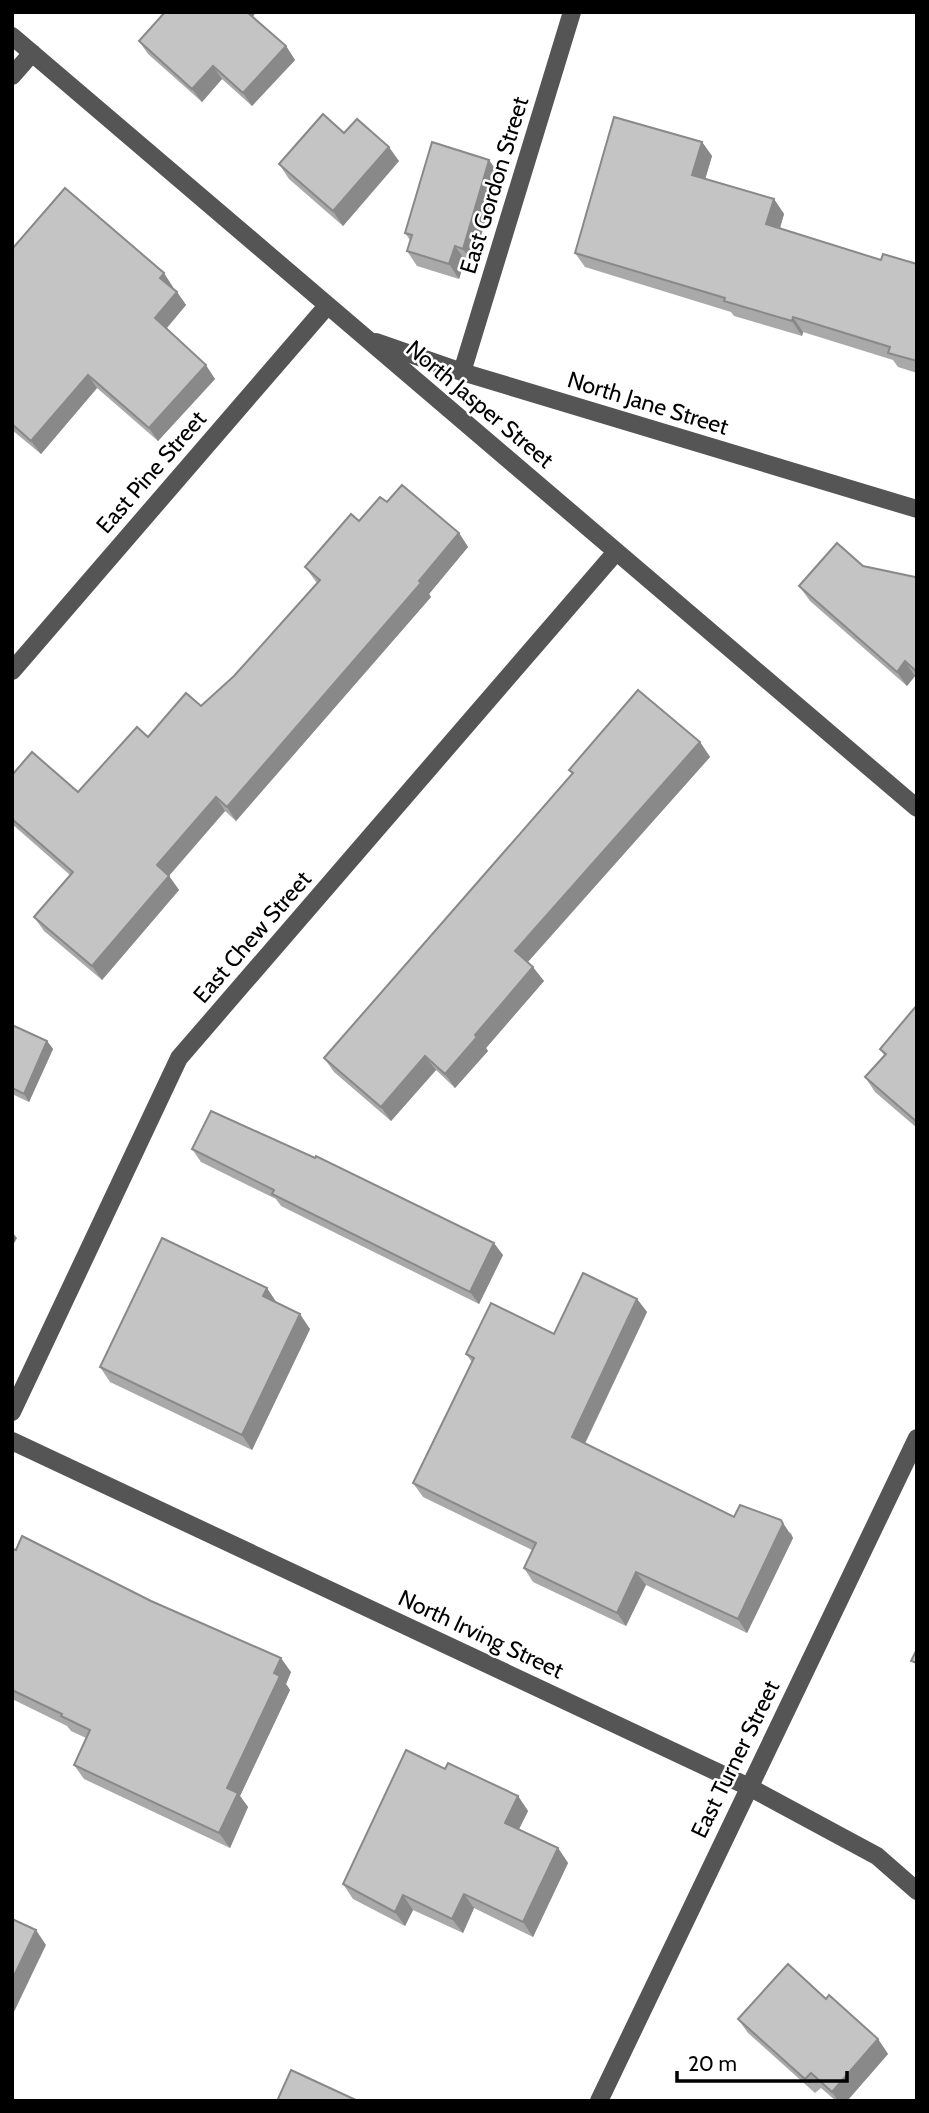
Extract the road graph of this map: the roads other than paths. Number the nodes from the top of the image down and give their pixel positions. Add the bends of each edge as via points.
1 (572, 12) edge
2 (12, 36) edge
3 (32, 53) junction
4 (12, 76) edge
5 (327, 306) junction
6 (366, 339) junction
7 (462, 372) junction
8 (917, 509) edge
9 (616, 552) junction
10 (12, 671) edge
11 (917, 808) edge
12 (12, 1412) edge
13 (917, 1438) edge
14 (12, 1441) edge
15 (749, 1787) junction
16 (917, 1891) edge
17 (599, 2101) edge

1 - 7 street, East Gordon Street
2 - 3 street, North Jasper Street
3 - 4 street
3 - 5 street, North Jasper Street
5 - 6 street, North Jasper Street
5 - 10 street, East Pine Street
6 - 7 street, North Jane Street
6 - 9 street, North Jasper Street
7 - 8 street, North Jane Street
9 - 11 street, North Jasper Street
9 - 12 street, East Chew Street via 179,1058
13 - 15 street, East Turner Street
14 - 15 street, North Irving Street
15 - 16 street, North Irving Street via 877,1856
15 - 17 street, East Turner Street

